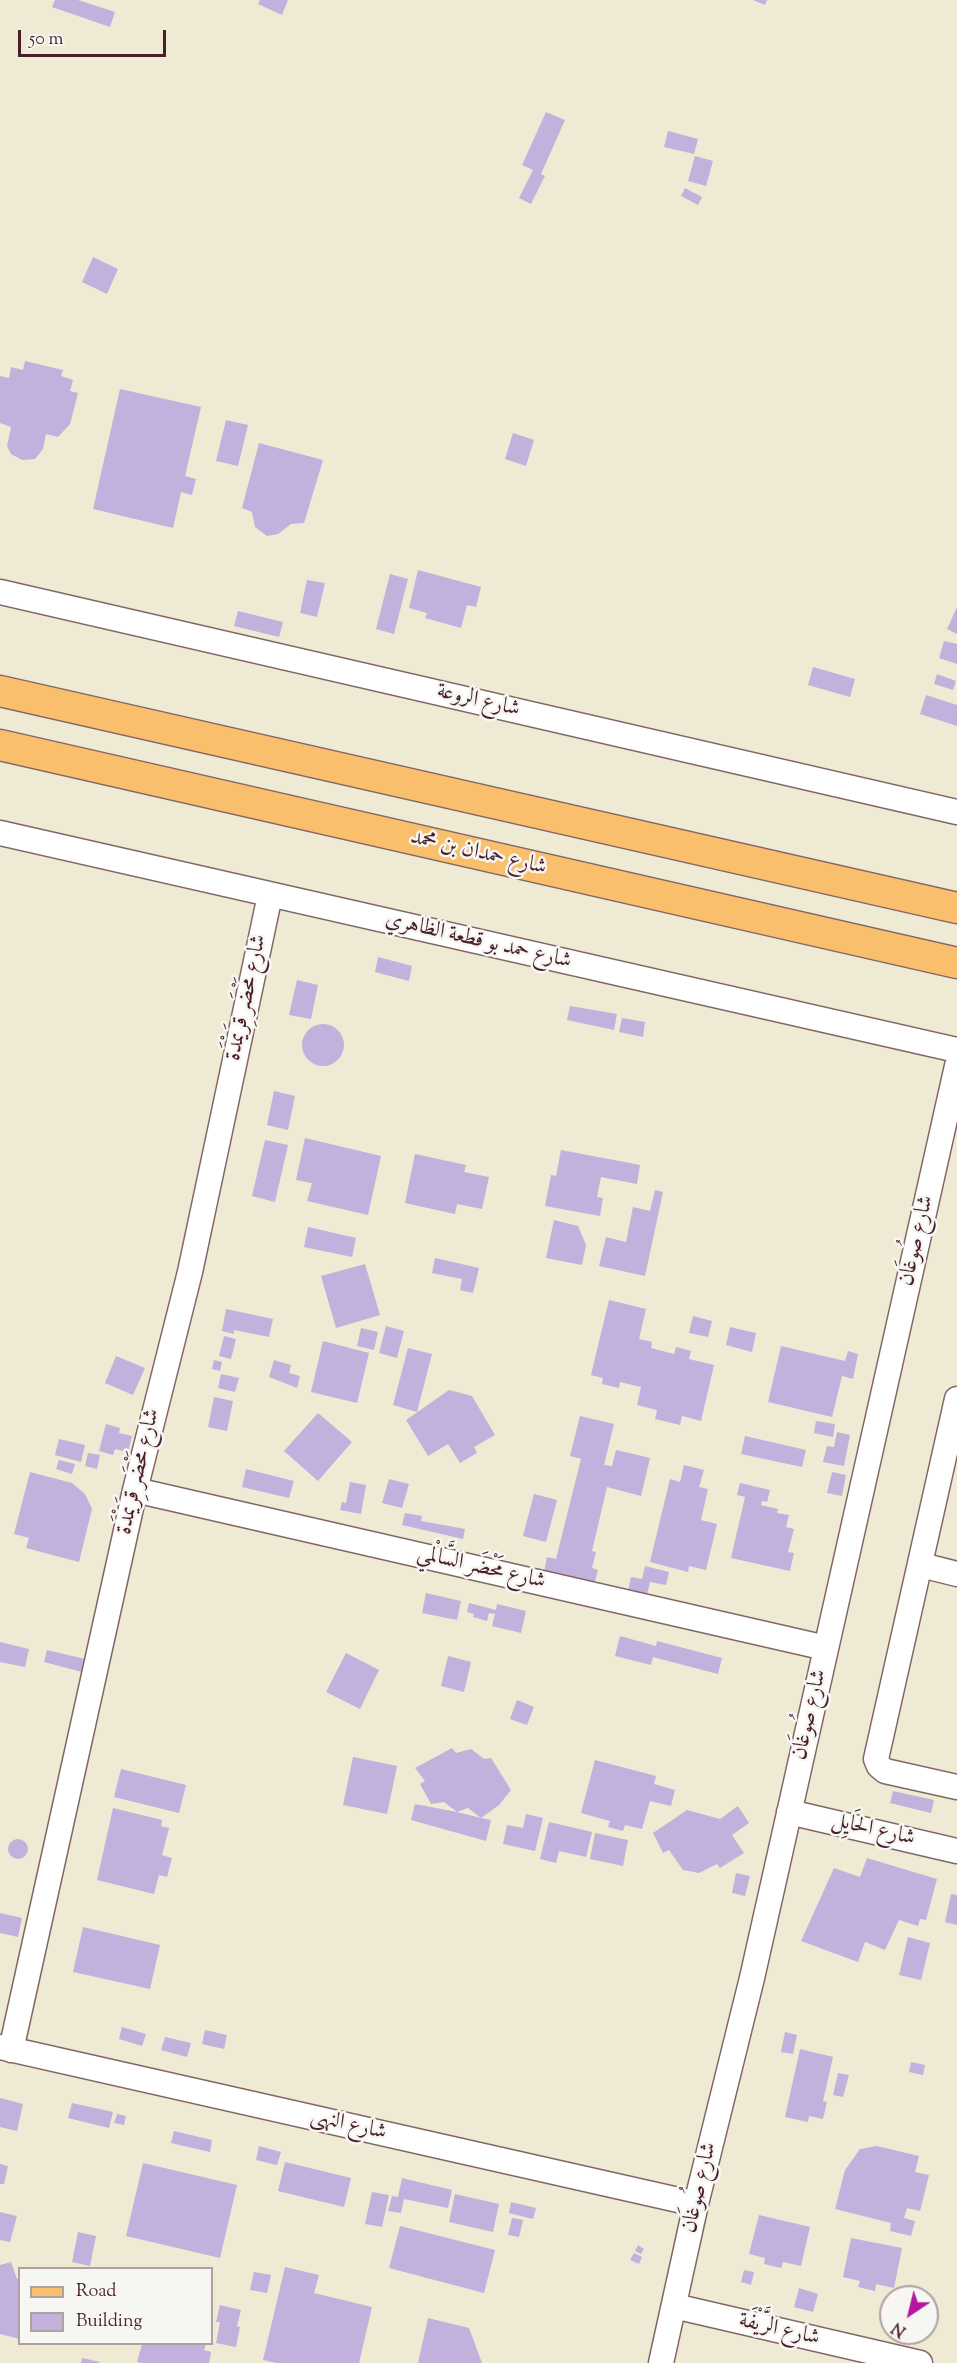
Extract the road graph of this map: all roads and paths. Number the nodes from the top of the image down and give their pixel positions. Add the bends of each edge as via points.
1 (0, 592) edge
2 (0, 691) edge
3 (0, 745) edge
4 (957, 812) edge
5 (0, 833) edge
6 (270, 895) junction
7 (957, 908) edge
8 (953, 967) edge
9 (957, 1050) edge
10 (957, 1066) edge
11 (957, 1399) edge
12 (135, 1490) junction
13 (921, 1565) junction
14 (957, 1574) edge
15 (826, 1648) junction
16 (957, 1787) edge
17 (789, 1812) junction
18 (957, 1851) edge
19 (5, 2048) edge
20 (696, 2204) junction
21 (674, 2306) junction
22 (661, 2363) edge
23 (920, 2363) edge

1 - 4 street, شارع الروعة
2 - 7 main road
3 - 8 main road, شارع حمدان بن محمد
5 - 6 street, شارع حمد بو قطعة الظاهري
6 - 9 street, شارع حمد بو قطعة الظاهري
6 - 12 street, شارع مَحْضَر قِرَيمْدَة via 190,1272
10 - 15 street, شارع صُوغَان
11 - 13 street
12 - 15 street, شارع مَحْضَر السَّالْمي
12 - 19 street, شارع مَحْضَر قِرَيمْدَة
13 - 14 street
13 - 16 street via 876,1759 885,1772
15 - 17 street, شارع صُوغَان
17 - 18 street, شارع الحَايِل
17 - 20 street, شارع صُوغَان
19 - 20 street, شارع النهى
20 - 21 street, شارع صُوغَان
21 - 22 street, شارع صُوغَان
21 - 23 street, شارع الرَّيْفَة

